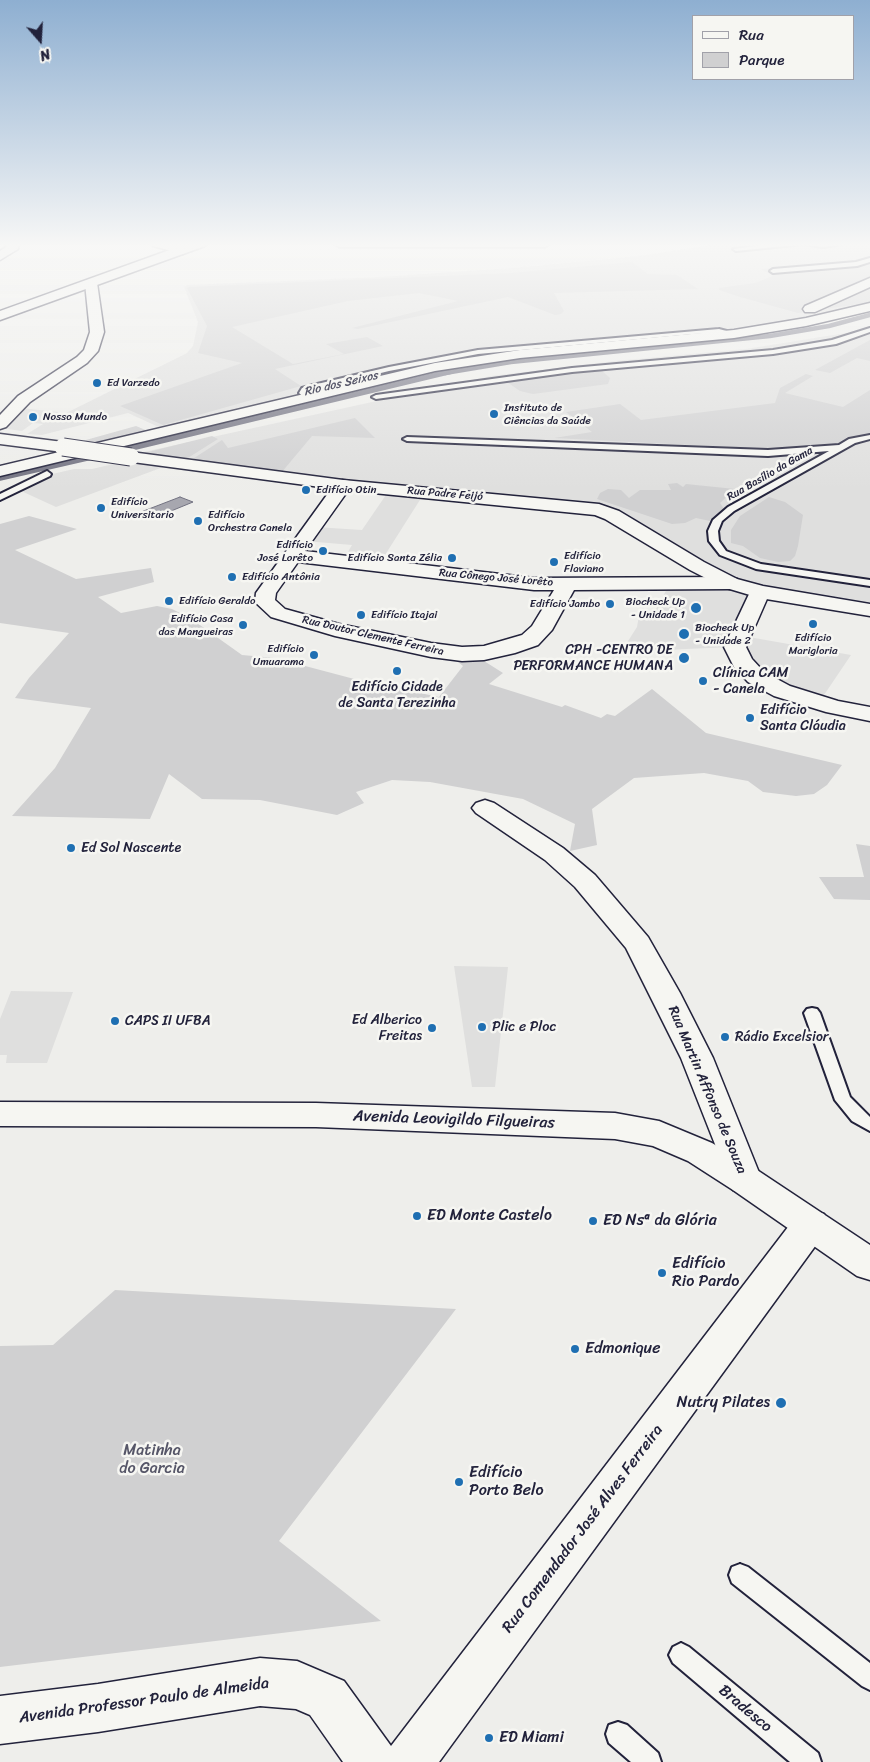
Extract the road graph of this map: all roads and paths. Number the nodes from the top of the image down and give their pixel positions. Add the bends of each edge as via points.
1 (96, 325) edge
2 (776, 325) edge
3 (784, 325) edge
4 (869, 325) edge
5 (770, 328) junction
6 (870, 330) edge
7 (734, 334) junction
8 (509, 341) dead end
9 (493, 343) dead end
10 (517, 348) junction
11 (500, 349) junction
12 (376, 397) junction
13 (306, 398) junction
14 (358, 401) dead end
15 (340, 405) dead end
16 (0, 424) edge
17 (870, 437) edge
18 (0, 439) edge
19 (406, 439) dead end
20 (842, 447) junction
21 (0, 471) edge
22 (47, 474) junction
23 (0, 484) edge
24 (343, 485) junction
25 (0, 497) edge
26 (294, 556) junction
27 (730, 583) junction
28 (870, 583) edge
29 (567, 585) junction
30 (760, 592) junction
31 (870, 610) edge
32 (870, 714) edge
33 (485, 808) dead end
34 (812, 1013) dead end
35 (0, 1114) edge
36 (870, 1125) edge
37 (745, 1180) junction
38 (811, 1224) junction
39 (870, 1265) edge
40 (740, 1575) dead end
41 (681, 1655) dead end
42 (870, 1678) edge
43 (0, 1720) edge
44 (618, 1734) dead end
45 (373, 1762) edge
46 (409, 1762) edge
47 (649, 1762) edge
48 (809, 1762) edge

1 - 16 main road via 91,351 24,399
2 - 5 main road
3 - 5 main road
4 - 12 main road via 769,344 518,368
5 - 7 main road
6 - 12 lane via 833,342 773,352 572,370
7 - 10 lane via 708,331
7 - 13 main road via 478,359
8 - 10 lane
9 - 11 lane
10 - 11 lane
11 - 13 lane via 421,362 313,387 303,393
12 - 14 main road
13 - 21 main road
15 - 22 main road
17 - 20 lane, Rua Basílio da Gama
18 - 24 main road, Rua Padre Feijó, bridge
19 - 20 lane via 768,453
20 - 28 lane, Rua Basílio da Gama via 731,509 718,520 713,531 714,541 723,553 759,567
22 - 23 main road
22 - 25 lane
24 - 26 main road, Rua Doutor Clemente Ferreira
24 - 27 main road, Rua Padre Feijó via 599,510
26 - 29 main road, Rua Cônego José Lorêto
26 - 29 main road, Rua Doutor Clemente Ferreira via 266,593 265,602 278,613 335,630 462,654 484,653 530,640 541,630
27 - 29 main road, Rua Cônego José Lorêto
27 - 30 main road, Rua Padre Feijó
30 - 31 main road, Rua Padre Feijó
30 - 32 main road via 735,647 742,662 756,677 782,691
33 - 37 main road, Rua Martin Affonso de Souza via 554,854 585,881 638,944 697,1058
34 - 36 lane via 843,1100
35 - 37 main road, Avenida Leovigildo Filgueiras via 316,1115 615,1126 659,1134 700,1152
37 - 38 main road, Avenida Leovigildo Filgueiras
38 - 39 main road, Avenida Leovigildo Filgueiras
38 - 46 main road, Rua Comendador José Alves Ferreira
40 - 42 lane
41 - 48 lane, Bradesco
43 - 45 main road, Avenida Professor Paulo de Almeida via 260,1682 297,1685 327,1698
44 - 47 lane

